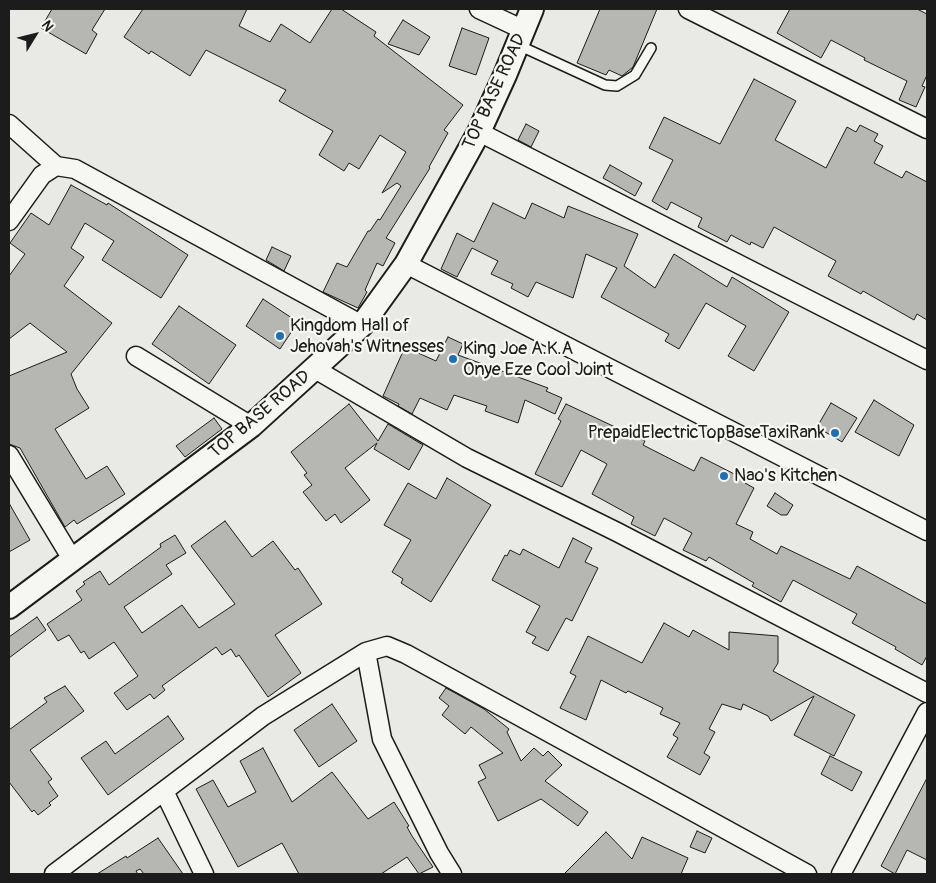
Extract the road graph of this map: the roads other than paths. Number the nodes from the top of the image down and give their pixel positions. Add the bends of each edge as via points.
1 (479, 9) edge
2 (532, 9) edge
3 (688, 9) edge
4 (521, 38) junction
5 (651, 48) dead end
6 (9, 124) edge
7 (927, 129) edge
8 (479, 132) junction
9 (56, 166) junction
10 (9, 221) edge
11 (406, 264) junction
12 (362, 326) junction
13 (136, 356) dead end
14 (927, 360) edge
15 (315, 369) junction
16 (251, 426) junction
17 (9, 454) edge
18 (927, 531) edge
19 (72, 559) junction
20 (9, 607) edge
21 (366, 652) junction
22 (927, 693) edge
23 (927, 712) edge
24 (164, 791) junction
25 (54, 874) edge
26 (204, 874) edge
27 (452, 874) edge
28 (807, 874) edge
29 (841, 874) edge

1 - 4 street
2 - 4 street, TOP BASE ROAD
3 - 7 street
4 - 5 lane via 605,85 617,86 635,75
4 - 8 street, TOP BASE ROAD
6 - 9 street
8 - 11 street, TOP BASE ROAD
8 - 14 street
9 - 10 street via 42,175
9 - 12 street via 75,169
11 - 12 street, TOP BASE ROAD
11 - 18 street
12 - 15 street, TOP BASE ROAD
13 - 16 street
15 - 16 street, TOP BASE ROAD
15 - 22 street via 467,458
16 - 19 street, TOP BASE ROAD
17 - 19 street
19 - 20 street, TOP BASE ROAD
21 - 24 street via 263,716
21 - 27 street via 382,739
21 - 28 street via 387,646 406,654
23 - 29 street
24 - 25 street
24 - 26 street

